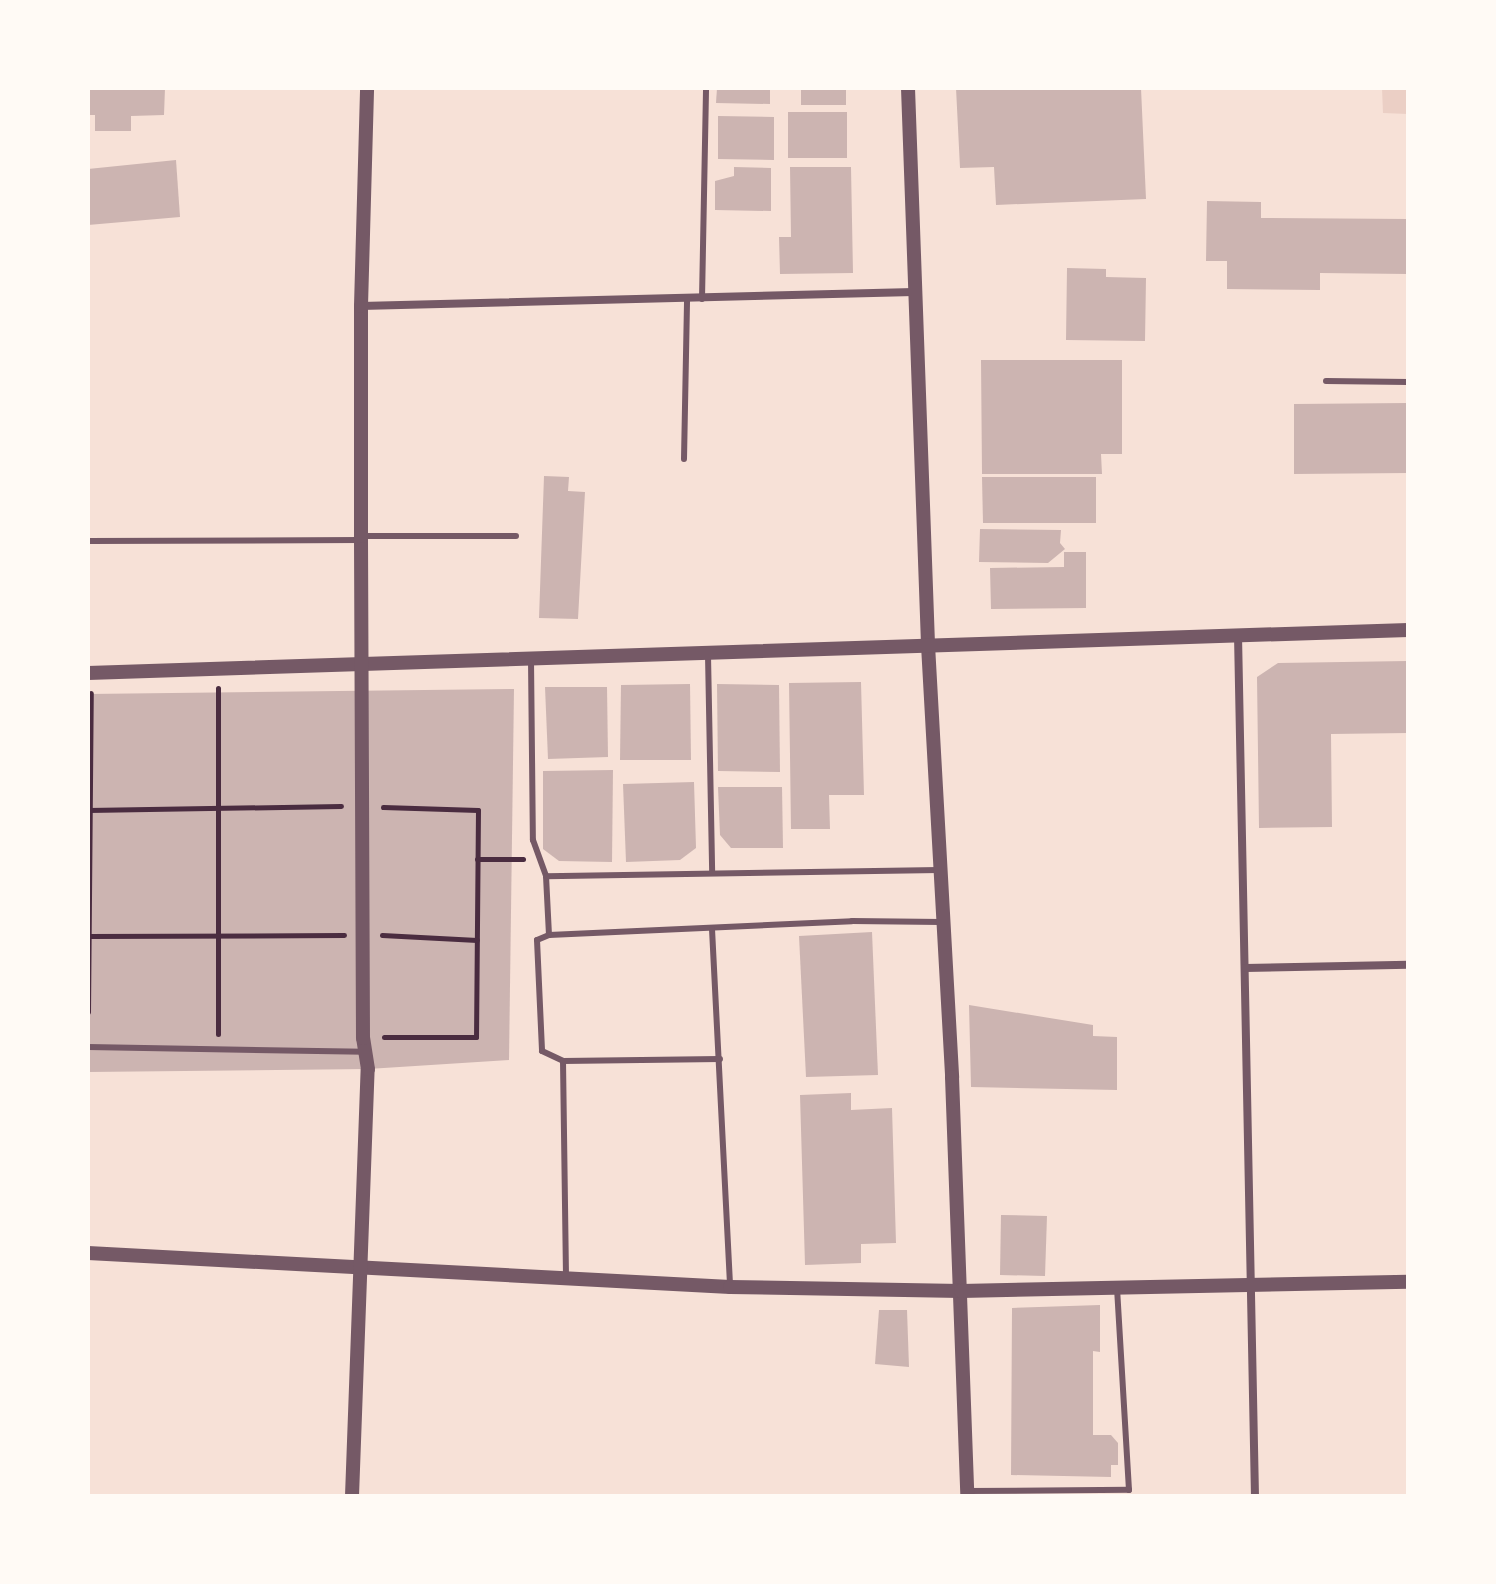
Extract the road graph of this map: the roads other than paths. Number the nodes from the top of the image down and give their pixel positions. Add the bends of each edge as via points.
1 (367, 88) edge
2 (706, 88) edge
3 (908, 88) edge
4 (914, 292) junction
5 (687, 299) junction
6 (702, 299) junction
7 (361, 306) junction
8 (1326, 381) dead end
9 (1408, 382) edge
10 (684, 459) dead end
11 (516, 536) dead end
12 (361, 538) junction
13 (88, 541) edge
14 (1408, 630) edge
15 (1238, 635) junction
16 (928, 645) junction
17 (708, 654) junction
18 (531, 660) junction
19 (362, 667) junction
20 (90, 673) edge
21 (939, 870) junction
22 (712, 871) junction
23 (546, 876) junction
24 (941, 922) junction
25 (712, 929) junction
26 (549, 935) junction
27 (1408, 965) edge
28 (1245, 968) junction
29 (88, 1047) edge
30 (365, 1052) junction
31 (720, 1059) junction
32 (563, 1061) junction
33 (88, 1253) edge
34 (363, 1268) junction
35 (566, 1280) junction
36 (1408, 1282) edge
37 (1251, 1284) junction
38 (730, 1287) junction
39 (1117, 1288) junction
40 (961, 1291) junction
41 (967, 1494) edge
42 (352, 1496) edge
43 (1255, 1496) edge

1 - 7 street
2 - 6 lane
3 - 4 street
4 - 6 street
4 - 16 street
5 - 6 street
5 - 7 street
5 - 10 lane
7 - 12 street
8 - 9 lane
11 - 12 lane
12 - 13 lane
12 - 19 street
14 - 15 street
15 - 16 street
15 - 28 street
16 - 17 street
16 - 21 street
17 - 18 street
17 - 22 lane
18 - 19 street
18 - 23 lane via 533,840
19 - 20 street
19 - 30 street
21 - 22 lane
21 - 24 street
22 - 23 lane
23 - 26 lane
24 - 25 lane
24 - 40 street
25 - 26 lane
25 - 31 lane
26 - 32 lane via 537,940 542,1051
27 - 28 street
28 - 37 street
29 - 30 lane
30 - 34 street
31 - 32 lane
31 - 38 lane
32 - 35 lane
33 - 34 street
34 - 35 street
34 - 42 street
35 - 38 street
36 - 37 street
37 - 39 street
37 - 43 street
38 - 40 street
39 - 40 street
39 - 41 lane via 1129,1490
40 - 41 street

